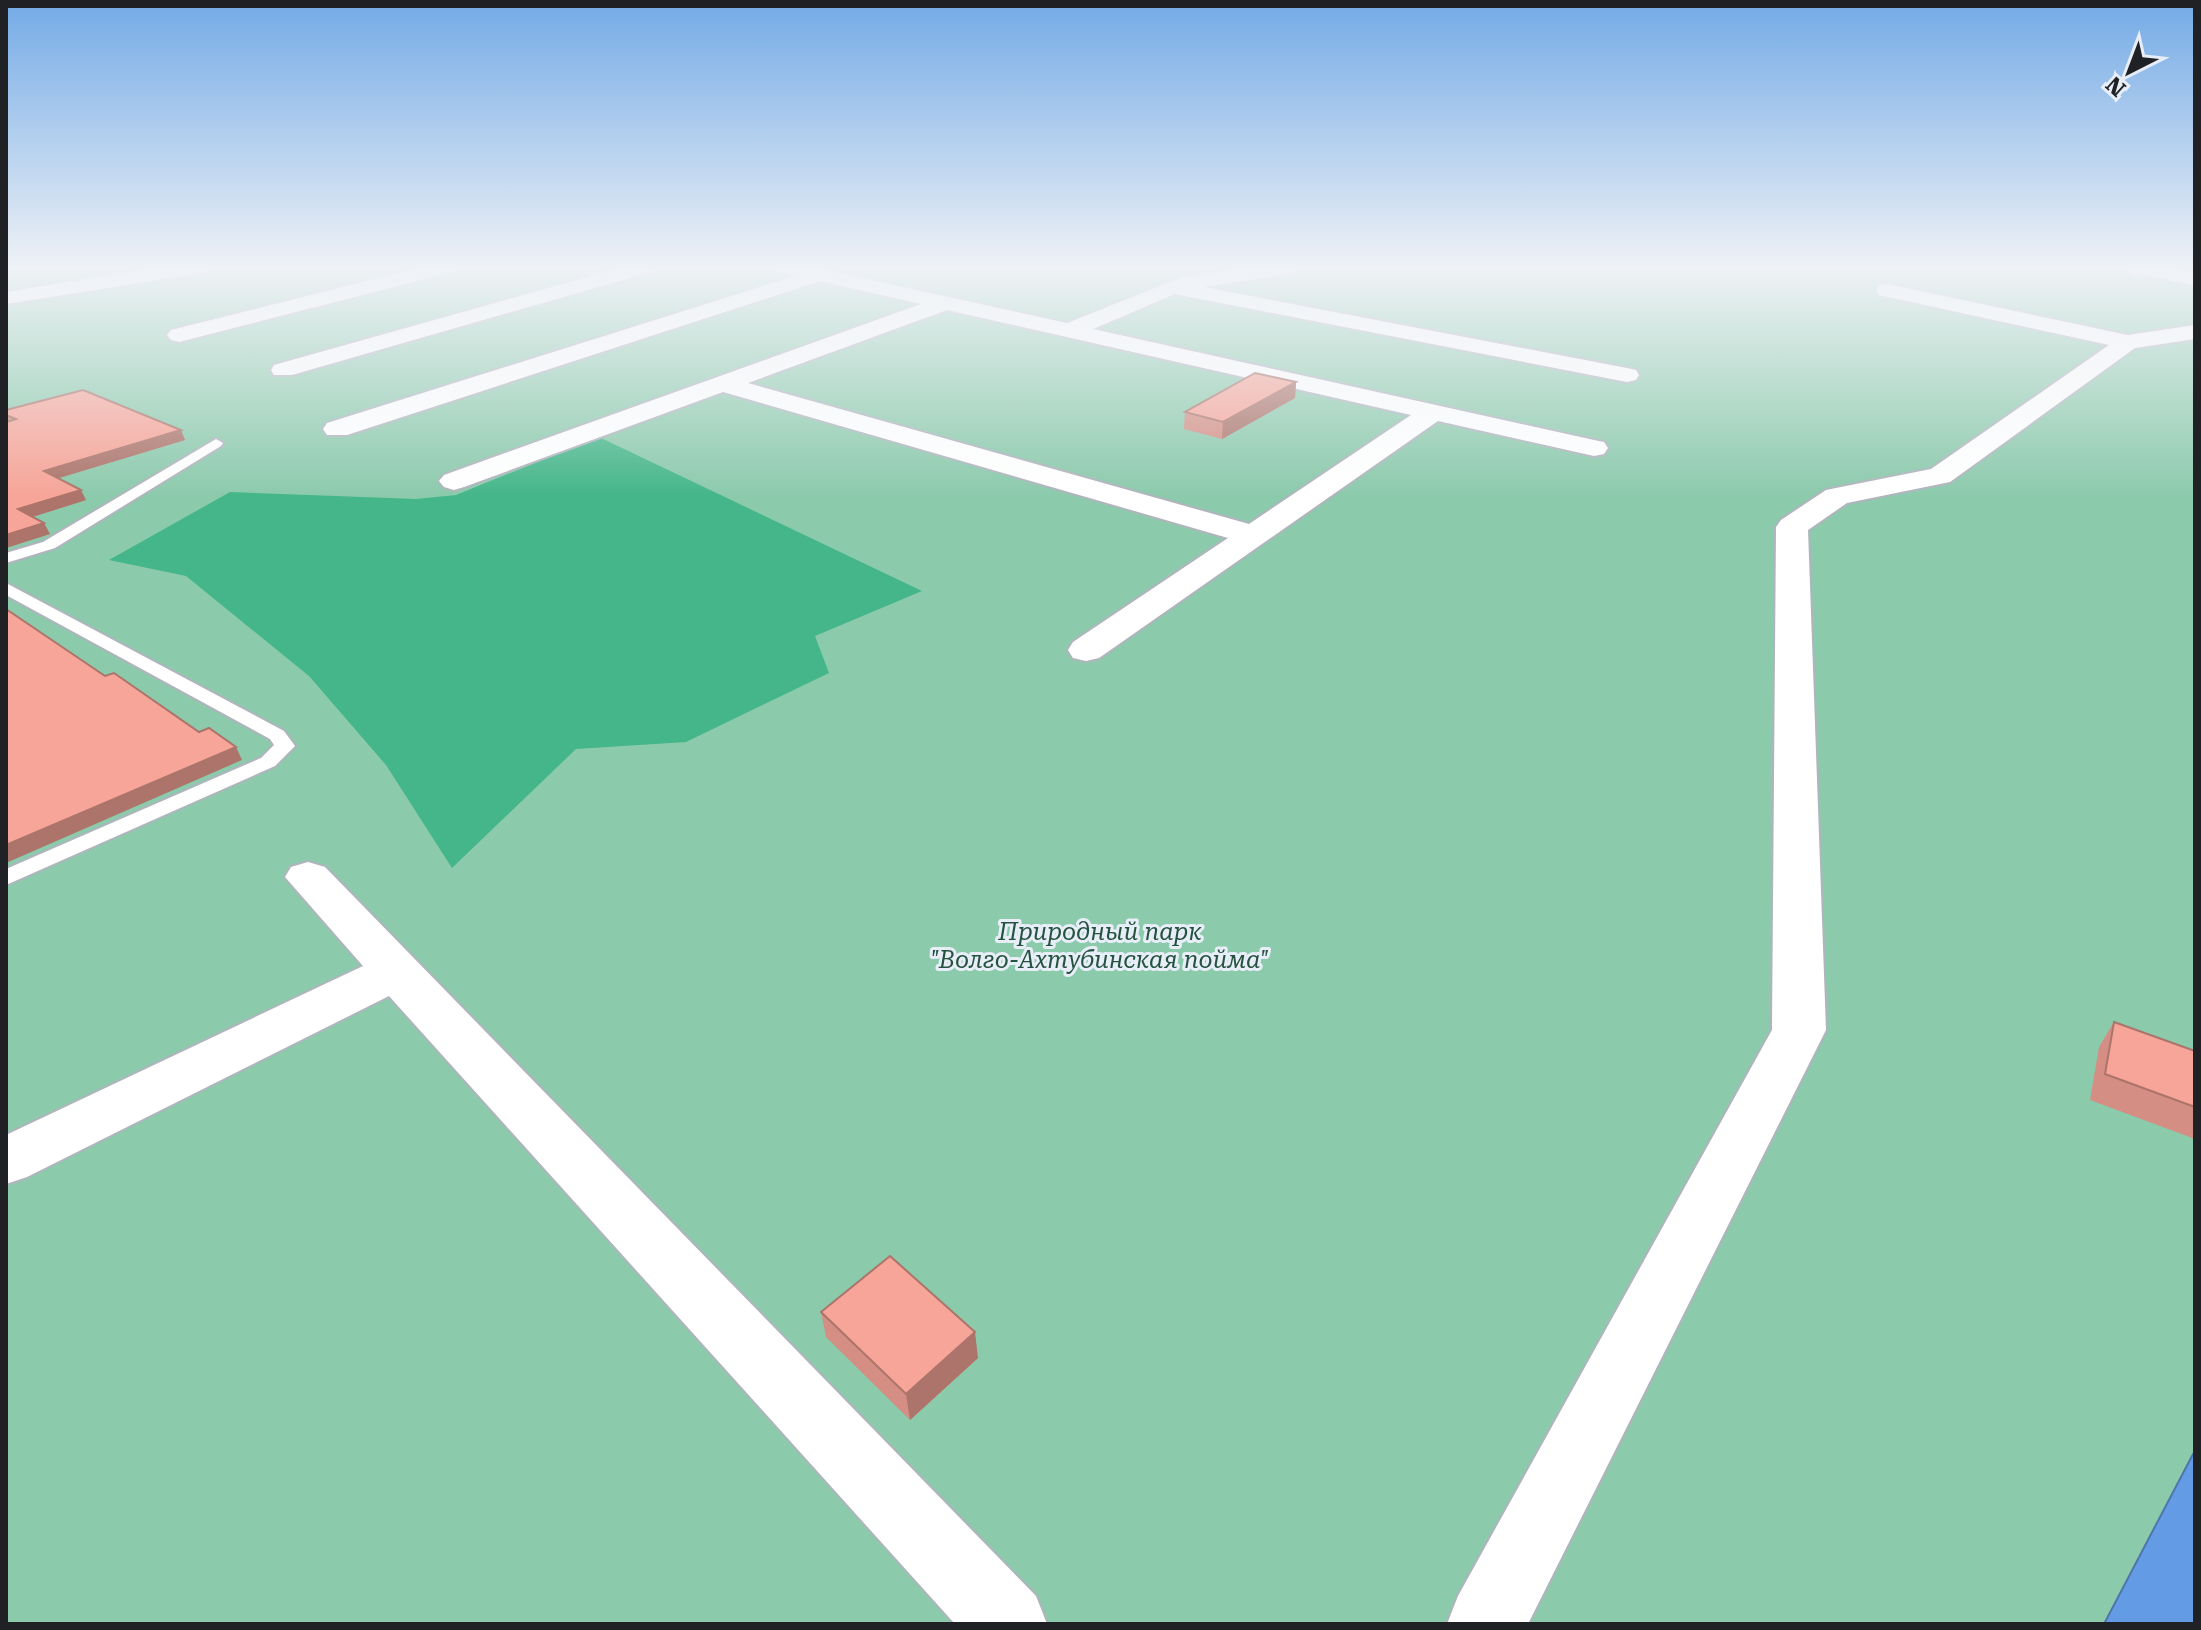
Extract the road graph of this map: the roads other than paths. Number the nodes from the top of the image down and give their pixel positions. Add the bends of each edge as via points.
1 (378, 343) edge
2 (606, 343) edge
3 (835, 343) edge
4 (1123, 343) edge
5 (1462, 343) edge
6 (2127, 343) edge
7 (283, 370) dead end
8 (1627, 375) dead end
9 (722, 384) junction
10 (1433, 412) junction
11 (337, 429) dead end
12 (216, 443) dead end
13 (1594, 448) dead end
14 (454, 481) dead end
15 (1254, 535) junction
16 (6, 558) edge
17 (6, 588) edge
18 (1086, 650) dead end
19 (308, 877) dead end
20 (6, 878) edge
21 (396, 971) junction
22 (6, 1161) edge
23 (1008, 1624) edge
24 (1486, 1624) edge

1 - 7 street
2 - 11 street
3 - 9 street
4 - 10 street
5 - 8 street
6 - 24 street via 1940,476 1837,496 1792,527 1799,1030
9 - 14 street
9 - 15 street
10 - 13 street
10 - 15 street
12 - 16 lane via 49,545
15 - 18 street
17 - 20 lane via 277,735 285,746 268,762
19 - 21 street
21 - 22 street
21 - 23 street

